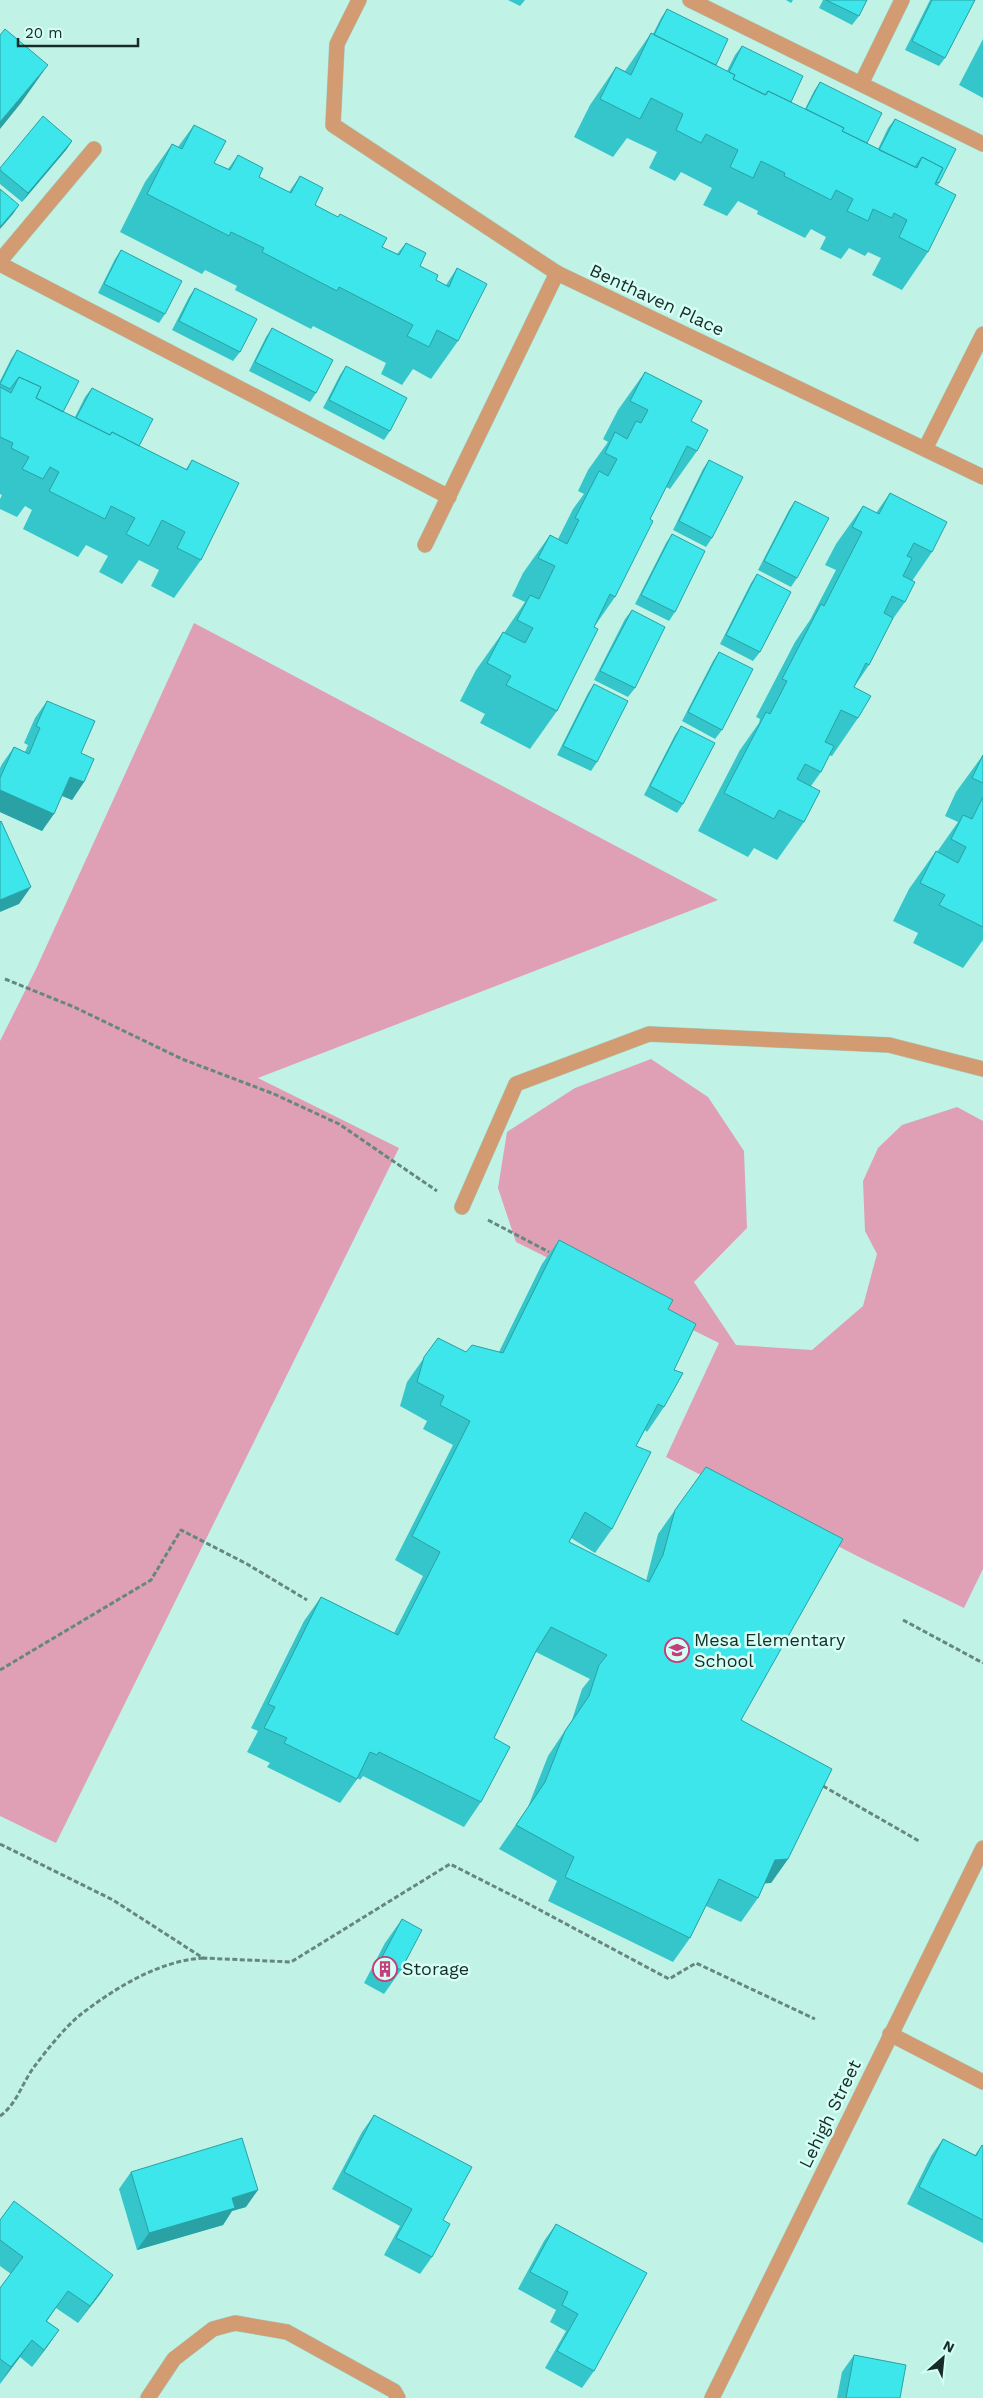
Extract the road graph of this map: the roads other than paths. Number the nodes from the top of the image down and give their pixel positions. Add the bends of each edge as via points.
1 (359, 0) edge
2 (690, 0) edge
3 (902, 0) edge
4 (861, 84) junction
5 (983, 144) edge
6 (94, 149) dead end
7 (0, 263) edge
8 (557, 273) junction
9 (983, 334) edge
10 (925, 449) junction
11 (983, 478) edge
12 (449, 497) junction
13 (425, 545) dead end
14 (983, 1069) edge
15 (462, 1207) road end
16 (983, 1848) edge
17 (890, 2034) junction
18 (983, 2082) edge
19 (148, 2398) edge
20 (398, 2398) edge
21 (712, 2398) edge

1 - 8 street, Benthaven Place via 337,44 333,125
2 - 4 street
3 - 4 street
4 - 5 street
6 - 7 street
7 - 12 street
8 - 10 street, Benthaven Place
8 - 12 street
9 - 10 street
10 - 11 street, Benthaven Place
12 - 13 street
14 - 15 street via 888,1045 649,1034 516,1084
16 - 17 street, Lehigh Street
17 - 18 street
17 - 21 street, Lehigh Street
19 - 20 street via 174,2359 213,2329 235,2323 287,2332 394,2391

